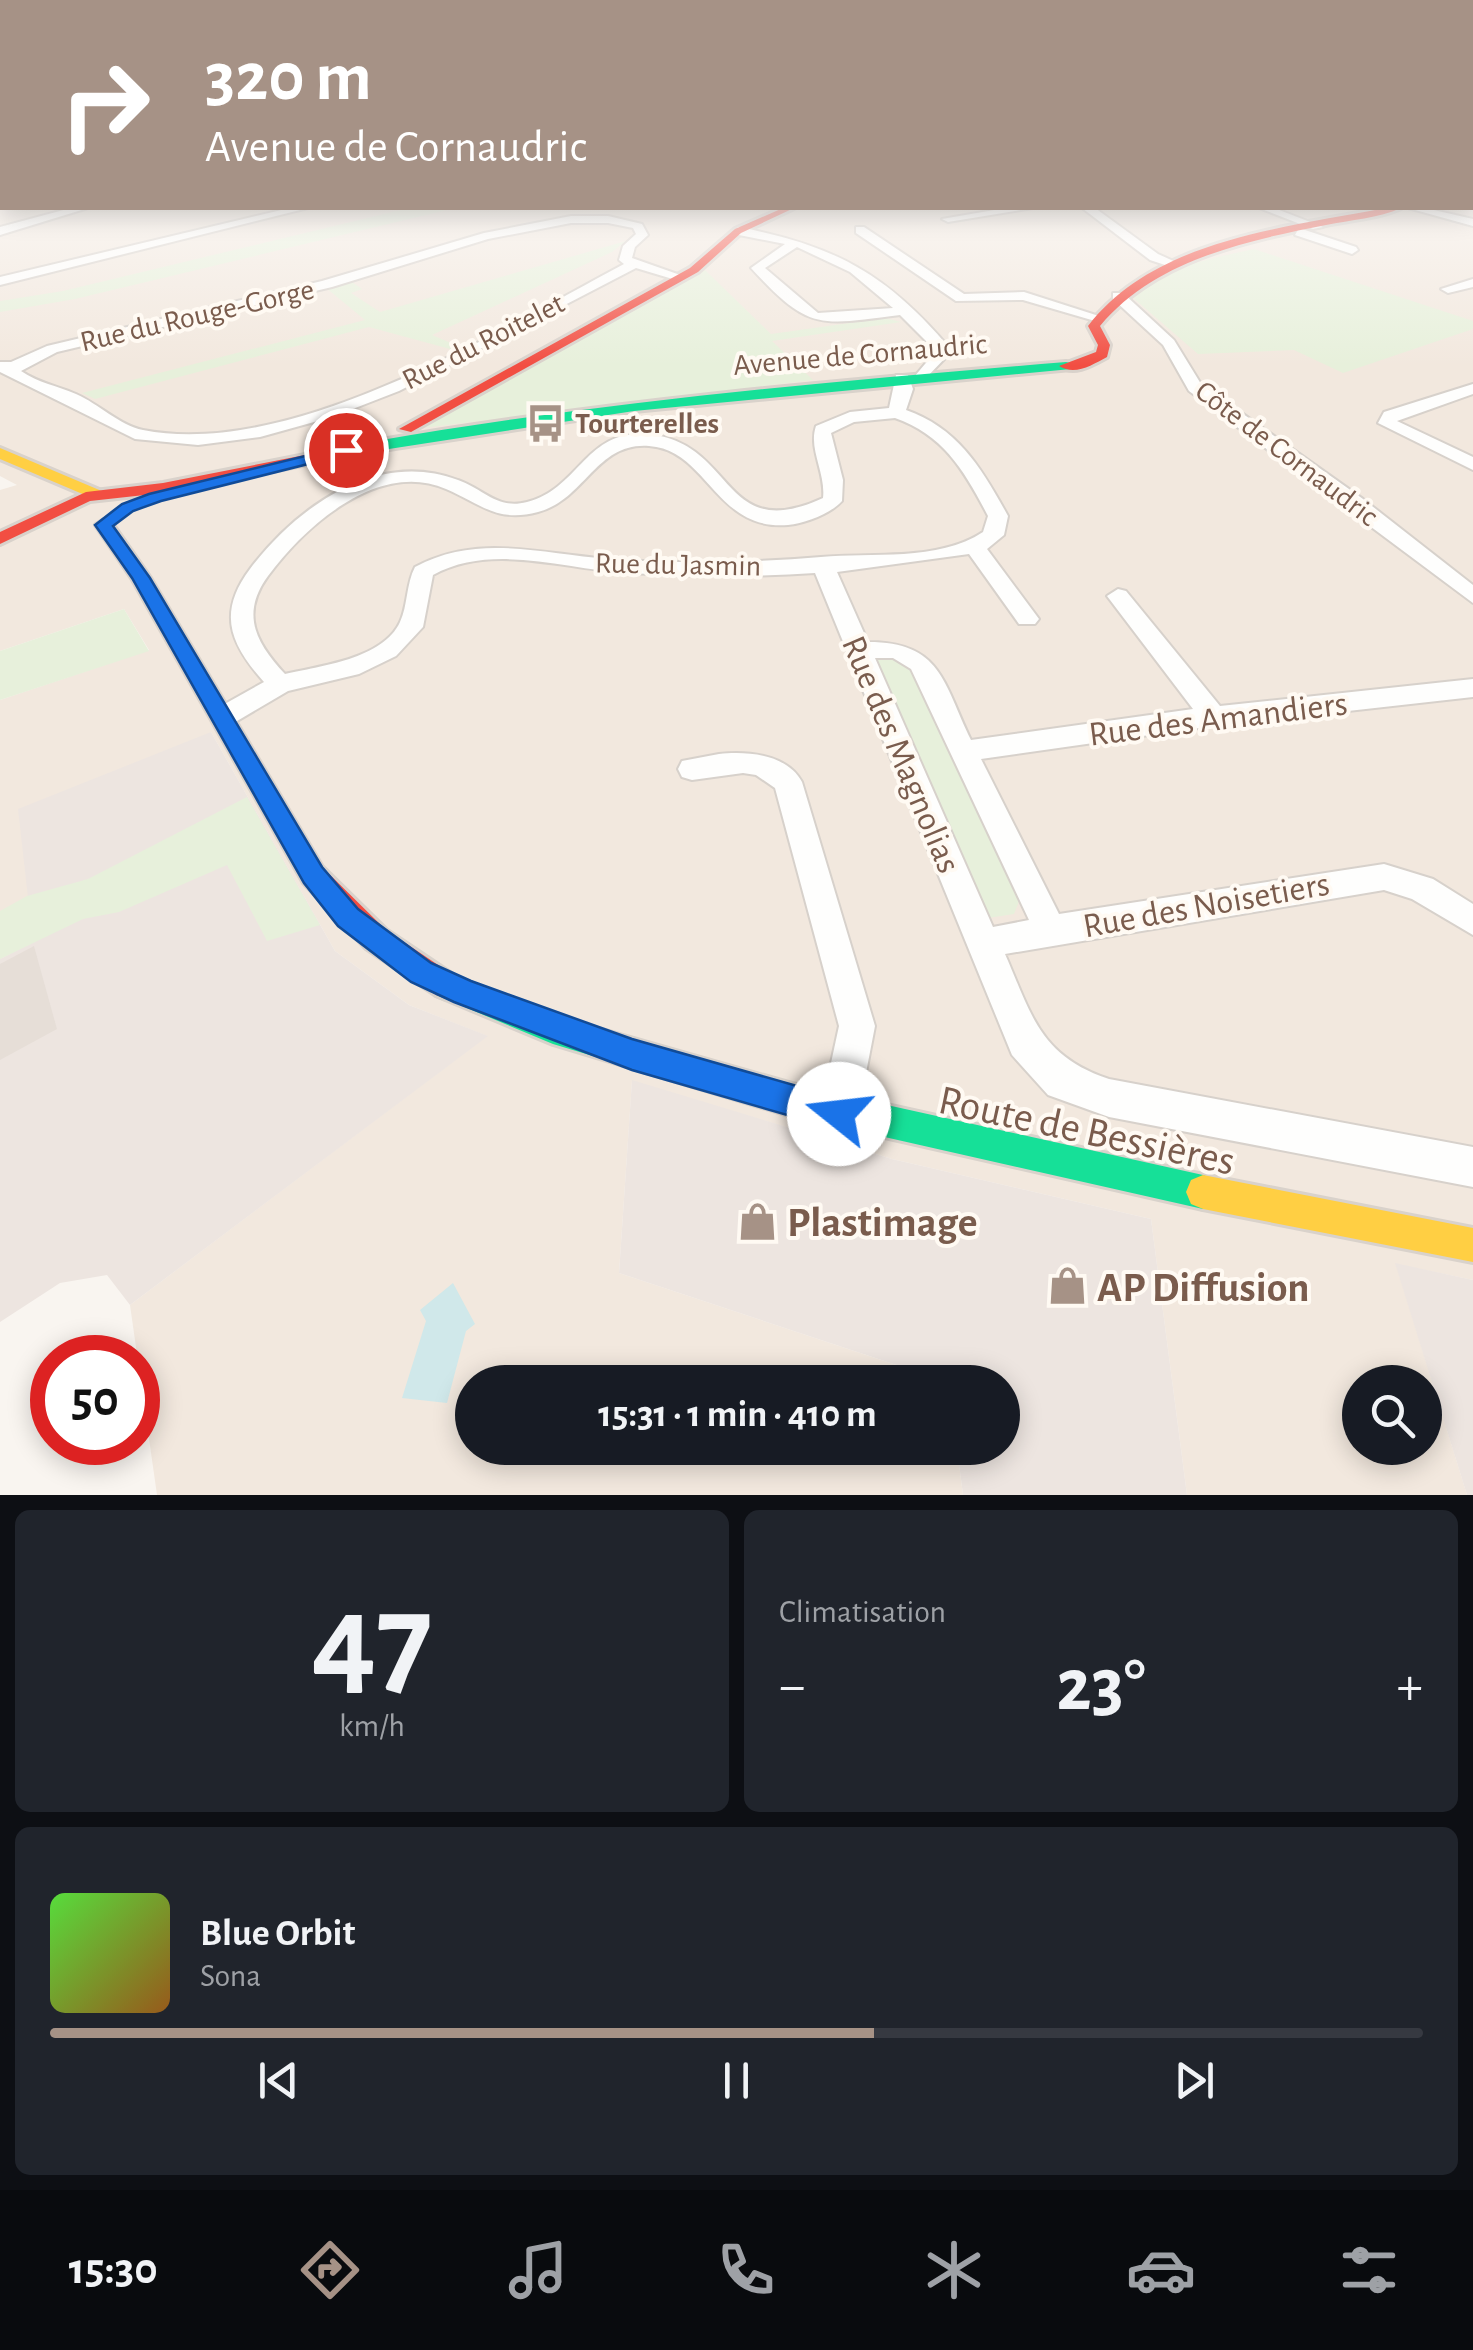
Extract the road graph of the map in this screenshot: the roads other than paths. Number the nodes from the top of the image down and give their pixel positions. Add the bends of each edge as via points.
1 (222, 227) edge
2 (541, 227) edge
3 (638, 227) edge
4 (745, 227) edge
5 (1113, 227) edge
6 (1302, 227) edge
7 (1321, 227) edge
8 (738, 230) junction
9 (860, 230) dead end
10 (1308, 230) junction
11 (661, 238) dead end
12 (797, 242) junction
13 (630, 246) junction
14 (1352, 250) dead end
15 (1174, 264) junction
16 (631, 265) junction
17 (676, 276) junction
18 (997, 276) dead end
19 (0, 281) edge
20 (1473, 282) edge
21 (1448, 289) dead end
22 (1024, 296) junction
23 (1118, 296) junction
24 (901, 312) junction
25 (1095, 317) junction
26 (943, 354) junction
27 (7, 367) edge
28 (994, 372) junction
29 (912, 377) junction
30 (1473, 390) edge
31 (896, 413) junction
32 (387, 442) junction
33 (0, 453) edge
34 (1473, 464) edge
35 (30, 469) junction
36 (114, 499) junction
37 (71, 523) junction
38 (0, 542) edge
39 (975, 547) junction
40 (822, 564) junction
41 (1118, 596) dead end
42 (1473, 596) edge
43 (1027, 619) dead end
44 (858, 650) junction
45 (280, 684) junction
46 (1473, 688) edge
47 (1213, 716) junction
48 (223, 717) junction
49 (964, 751) junction
50 (692, 770) dead end
51 (1473, 921) edge
52 (1050, 930) junction
53 (983, 944) junction
54 (839, 1114) junction
55 (1473, 1167) edge
56 (1473, 1246) edge

1 - 19 street
2 - 27 street, Rue du Rouge-Gorge via 52,349
3 - 13 street, Rue du Rouge-Gorge via 642,235
4 - 8 street
5 - 15 street
6 - 10 street
7 - 10 street
8 - 12 street
8 - 17 street via 694,270
9 - 22 street via 961,298
10 - 14 street
10 - 15 street
11 - 13 street
12 - 24 street via 860,270 898,301
12 - 24 street via 757,268 813,316 840,321
13 - 16 street, Rue du Rouge-Gorge via 625,260
15 - 23 street
16 - 17 street
16 - 27 street, Rue du Roitelet via 366,399 231,435 142,436
17 - 32 street
18 - 22 street
20 - 21 street
22 - 25 street
23 - 25 street
23 - 42 street, Côte de Cornaudric via 1169,343 1195,387
24 - 26 street
25 - 28 street, Avenue de Cornaudric via 1104,345 1094,361
26 - 28 street
26 - 29 street
28 - 29 street, Avenue de Cornaudric
29 - 31 street
29 - 32 street, Avenue de Cornaudric
30 - 34 street via 1390,416 1387,423
31 - 39 street via 936,426 982,485 998,528
31 - 45 street via 850,416 822,430 836,482 832,500 791,517 754,515 732,504 688,450 652,440 616,442 597,451 566,494 533,508 480,506 433,478 393,480 341,496 296,528 242,604 238,625 246,646
32 - 36 street, Avenue de Cornaudric
33 - 35 street, Route de Bessières
35 - 36 street, Route de Bessières
35 - 37 street, Route de Bessières via 60,497
36 - 37 street
36 - 37 street, Avenue de Cornaudric
37 - 38 street, Avenue de Cornaudric
37 - 48 street, Route de Bessières via 141,578
39 - 40 street, Rue du Jasmin
39 - 43 street
40 - 44 street, Rue des Magnolias
40 - 45 street, Rue du Jasmin via 698,569 538,554 441,559 423,572 411,627 386,650 350,668
41 - 47 street
44 - 49 street, Rue des Noisetiers via 898,650 920,664
44 - 53 street, Rue des Magnolias
45 - 48 street, Rue du Jasmin
46 - 47 street, Rue des Amandiers
47 - 49 street, Rue des Amandiers
48 - 54 street, Route de Bessières via 313,875 348,917 421,972 533,1021
49 - 52 street, Rue des Noisetiers
50 - 54 street via 736,760 771,767 788,782 857,1026
51 - 52 street, Rue des Noisetiers via 1422,889 1384,877
52 - 53 street
53 - 55 street, Rue des Magnolias via 1025,1042 1060,1082 1109,1098
54 - 56 street, Route de Bessières

